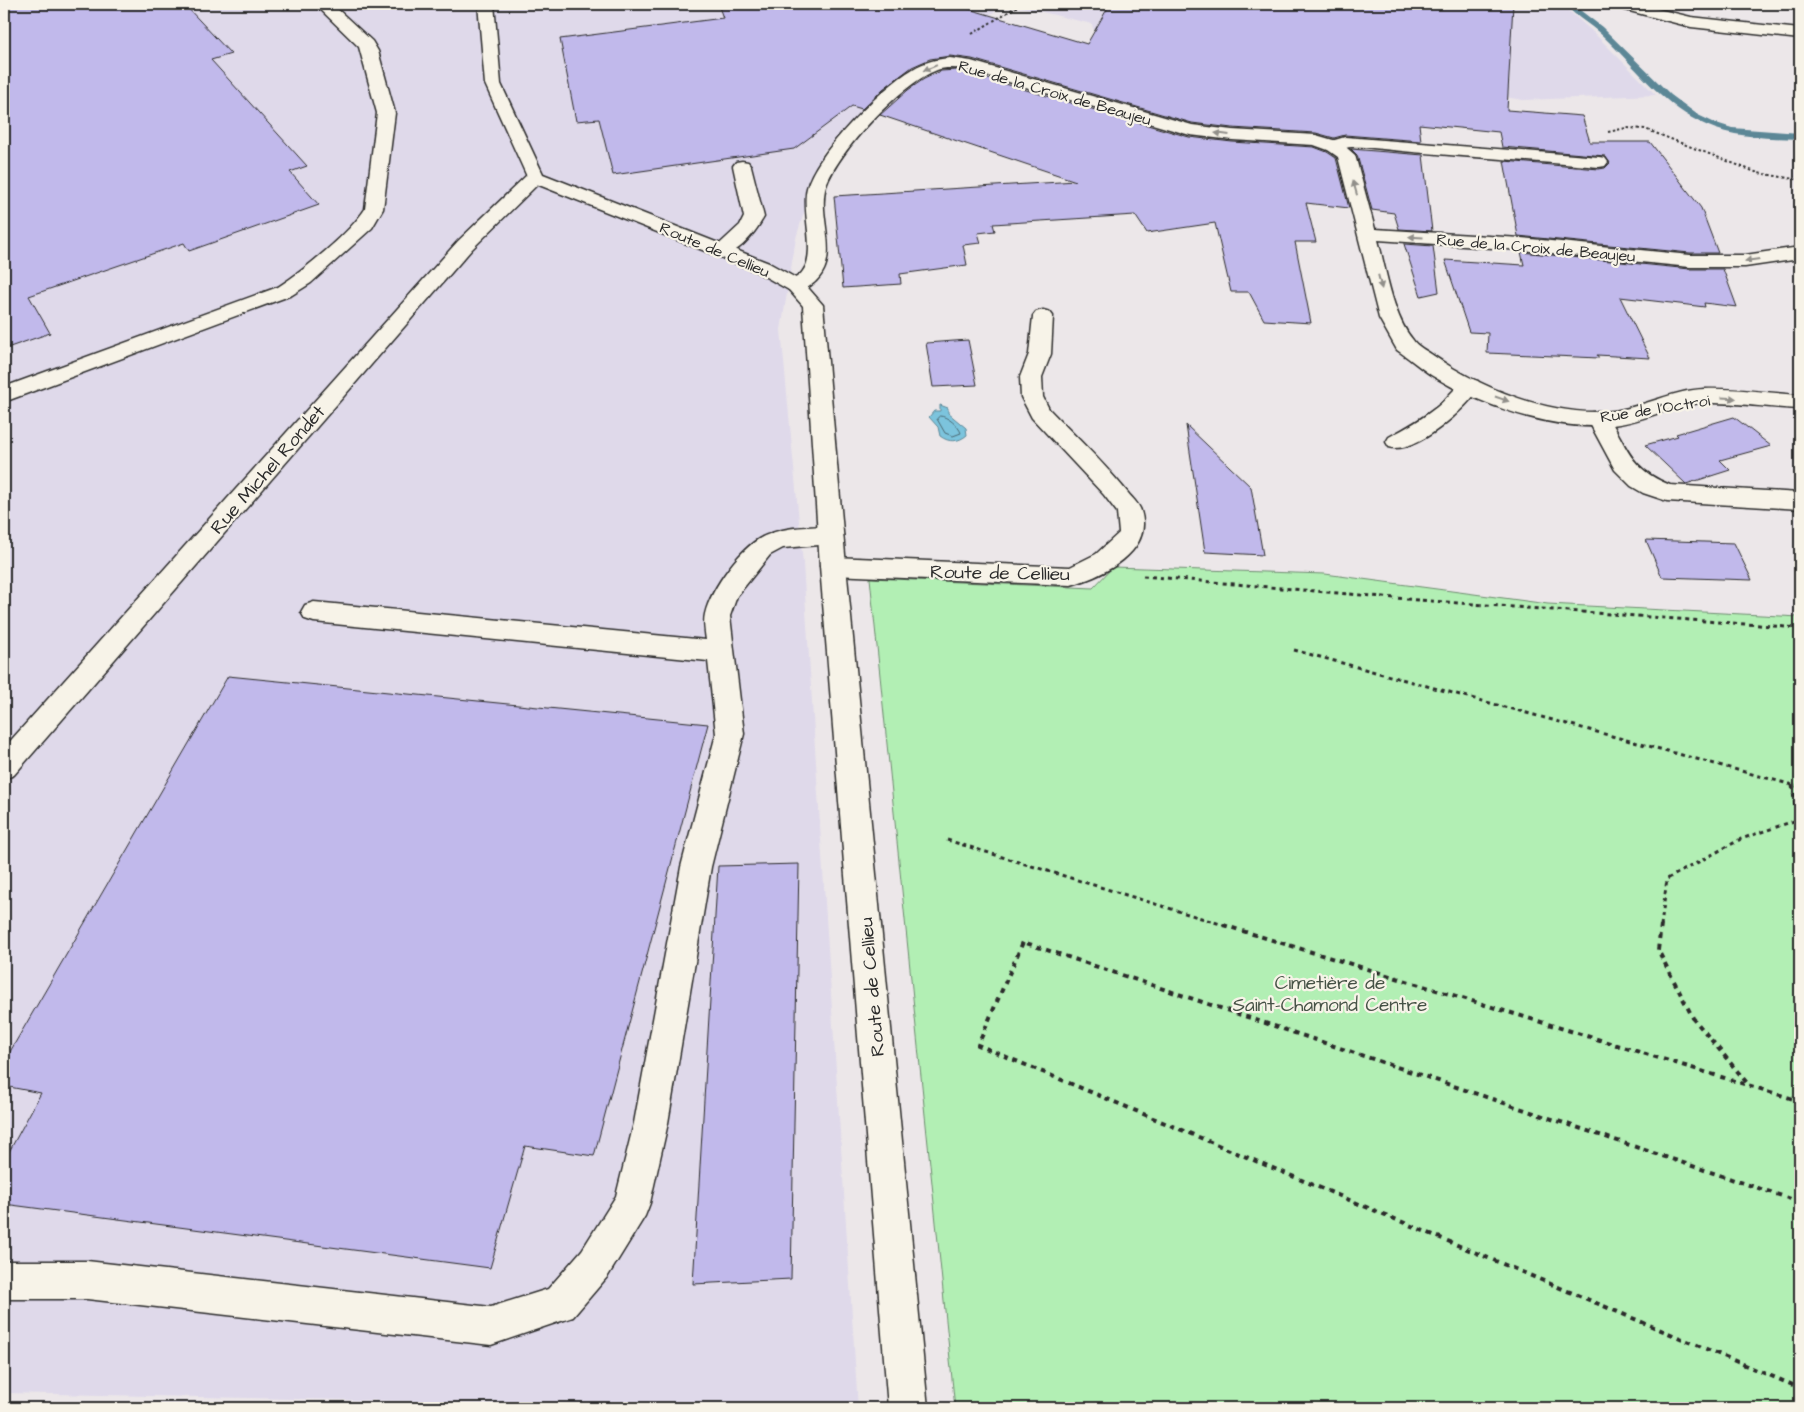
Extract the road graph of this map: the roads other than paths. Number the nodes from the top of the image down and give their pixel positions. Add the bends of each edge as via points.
1 (323, 4) edge
2 (486, 4) edge
3 (1619, 4) edge
4 (1800, 34) edge
5 (1334, 146) junction
6 (1599, 162) road end
7 (742, 166) dead end
8 (535, 177) junction
9 (1369, 234) junction
10 (722, 251) junction
11 (1800, 253) edge
12 (796, 286) junction
13 (1043, 316) dead end
14 (1470, 386) junction
15 (4, 395) edge
16 (1800, 402) edge
17 (1598, 418) junction
18 (1397, 442) dead end
19 (1800, 500) edge
20 (831, 535) junction
21 (833, 566) junction
22 (314, 612) dead end
23 (720, 652) junction
24 (4, 767) edge
25 (4, 1280) edge
26 (908, 1408) edge

1 - 15 street via 366,44 386,113 374,209 365,224 304,279 285,291
2 - 8 street via 493,84
3 - 4 street via 1691,22
5 - 6 street, Rue de la Croix de Beaujeu via 1355,141
9 -> 5 street via 1346,155
5 -> 12 street, Rue de la Croix de Beaujeu via 1316,140 1190,130 971,66 952,63 934,66 919,72 888,96 854,132 825,170 817,187 814,206 818,262 813,273
7 - 10 street via 754,217 748,228
8 - 10 street, Route de Cellieu
8 - 24 street, Rue Michel Rondet via 465,244
11 -> 9 street, Rue de la Croix de Beaujeu via 1746,261 1690,261 1521,244
9 -> 14 street, Rue de l'Octroi via 1389,318 1405,345 1439,370
10 - 12 street, Route de Cellieu via 762,267
12 - 20 street, Route de Cellieu via 813,305
13 - 21 street, Route de Cellieu via 1040,354 1031,377 1032,397 1040,413 1112,488 1129,511 1131,535 1096,568 1071,576
14 -> 17 street, Rue de l'Octroi via 1543,413
14 - 18 street via 1453,407
17 -> 16 street, Rue de l'Octroi via 1613,418 1704,396
17 - 19 street via 1626,470 1652,488 1668,493
20 - 21 street, Route de Cellieu
20 - 23 street via 775,540 761,549 725,592 717,616
21 - 26 street, Route de Cellieu
22 - 23 street
23 - 25 street via 730,734 696,867 651,1123 632,1203 594,1263 560,1304 491,1326 87,1280

